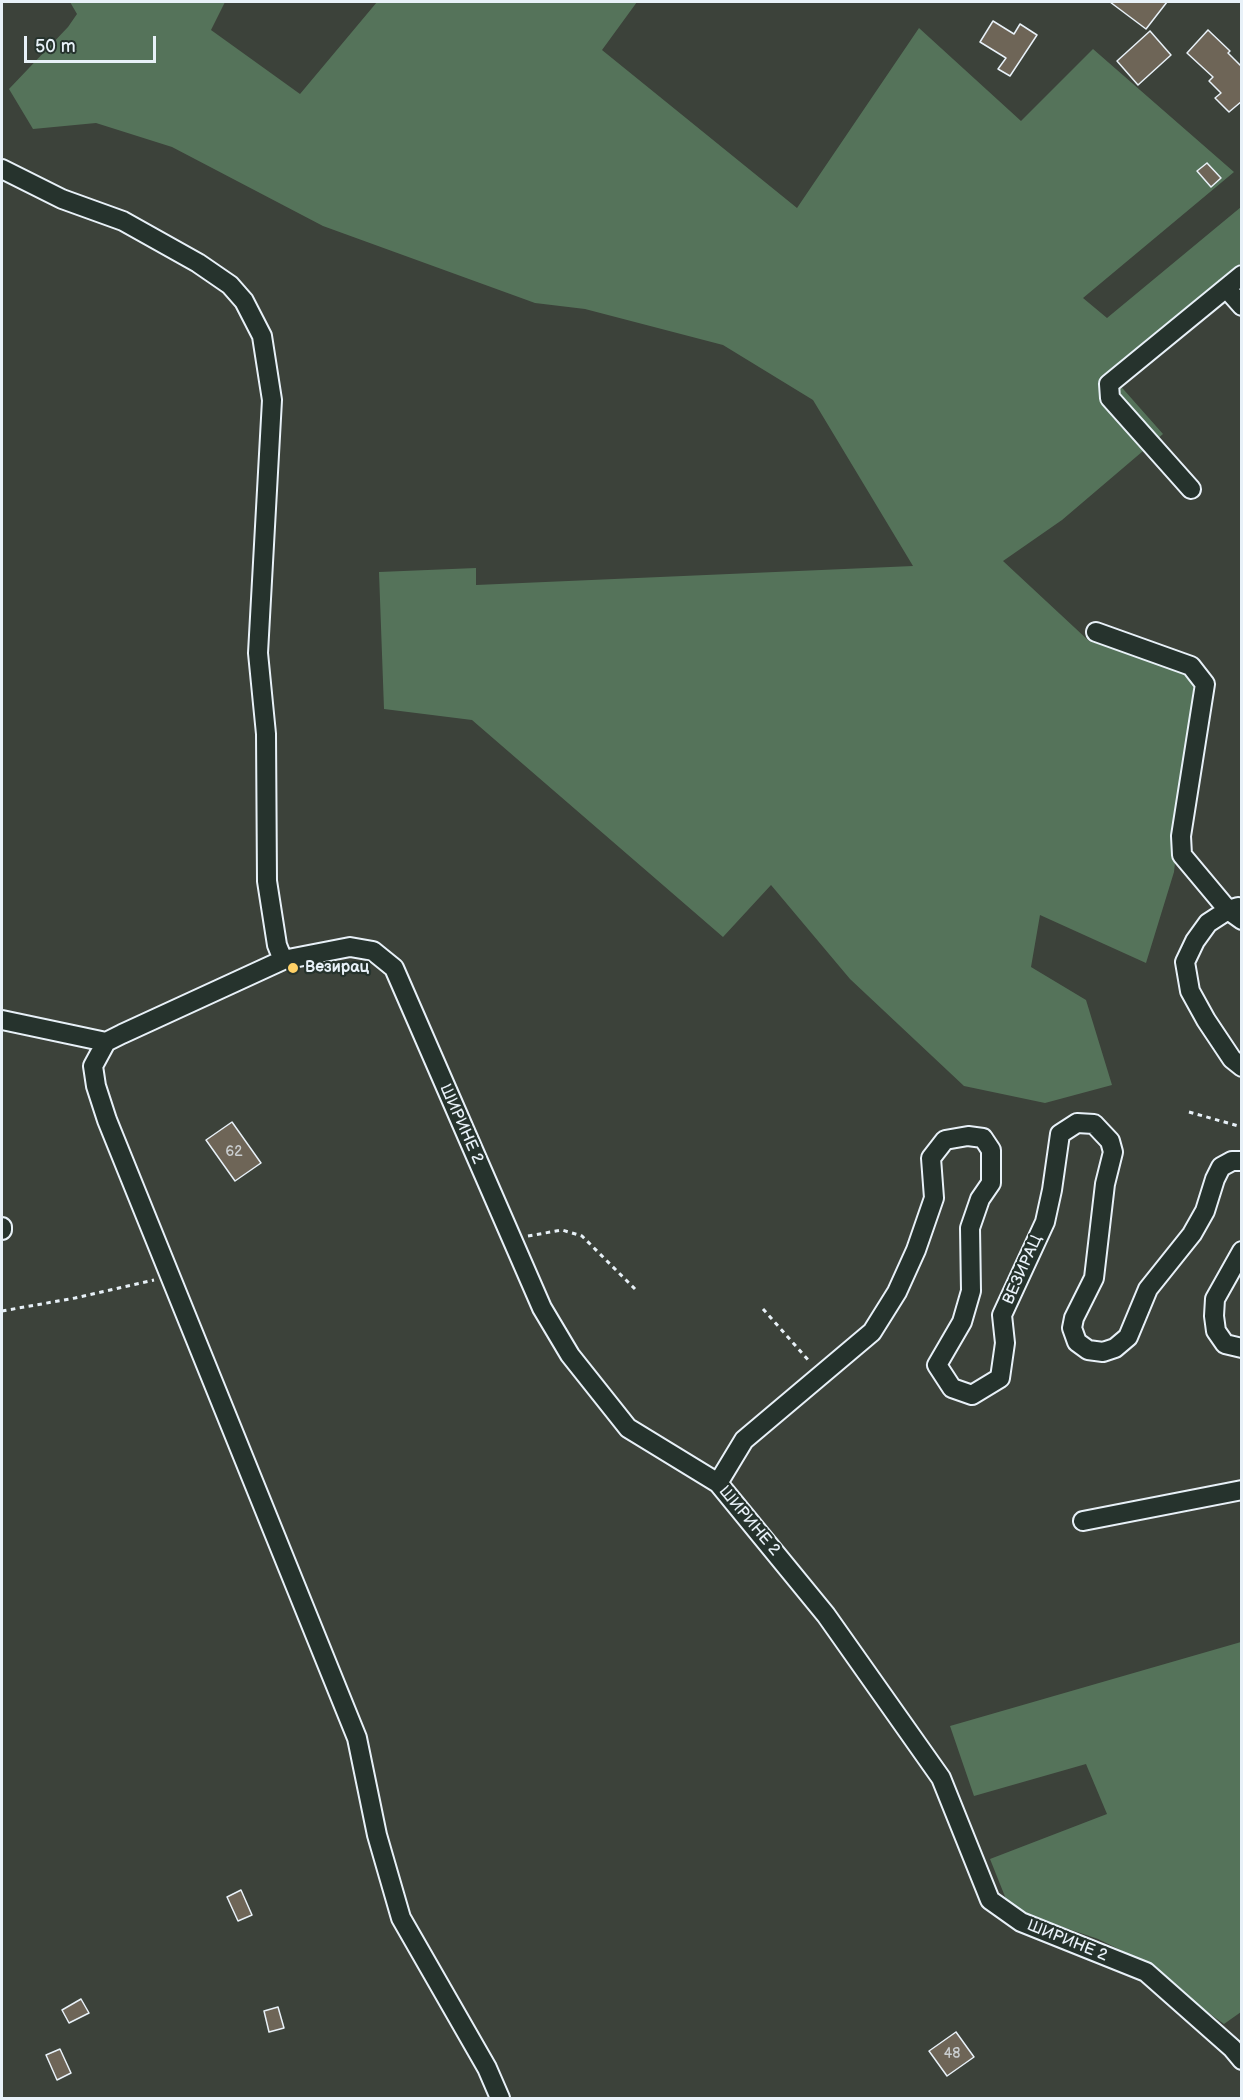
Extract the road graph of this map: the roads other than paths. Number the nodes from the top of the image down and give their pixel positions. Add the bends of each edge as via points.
1 (2, 169) edge
2 (1242, 275) edge
3 (1226, 288) junction
4 (1242, 306) edge
5 (1191, 489) dead end
6 (1096, 632) dead end
7 (1237, 912) edge
8 (284, 960) junction
9 (2, 1020) edge
10 (106, 1042) junction
11 (1242, 1067) edge
12 (1242, 1161) edge
13 (1242, 1251) edge
14 (1242, 1348) edge
15 (718, 1483) junction
16 (1242, 1490) edge
17 (1083, 1521) dead end
18 (1242, 2060) edge
19 (500, 2098) edge

1 - 8 street via 62,199 123,221 198,263 230,285 244,301 262,336 272,400 258,654 266,734 267,881
2 - 3 street
3 - 4 street
3 - 5 street via 1109,384 1110,398
6 - 7 street via 1191,666 1205,684 1181,836 1182,855
7 - 11 street via 1208,923 1185,962 1190,991 1232,1059
8 - 10 street, ШИРИНЕ 2
8 - 15 street, ШИРИНЕ 2 via 350,947 373,951 394,968 542,1308 570,1355 628,1428
9 - 10 street
10 - 19 street via 93,1066 107,1120 357,1738 377,1835 401,1918 488,2068
12 - 15 street, ВЕЗИРАЦ via 1221,1167 1205,1211 1192,1234 1148,1289 1128,1337 1115,1348 1102,1352 1088,1350 1077,1342 1072,1329 1094,1278 1105,1184 1113,1152 1110,1141 1094,1124 1077,1122 1060,1134 1044,1222 1002,1315 1005,1343 1000,1378 972,1395 952,1388 937,1365 962,1322 971,1291 970,1228 980,1199 992,1183 991,1150 983,1138 945,1140 931,1158 934,1198 916,1250 897,1292 872,1332 744,1440
13 - 14 street via 1215,1299 1214,1316 1216,1331 1225,1344
15 - 18 street, ШИРИНЕ 2 via 826,1615 941,1778 990,1900 1021,1922 1146,1972
16 - 17 street

